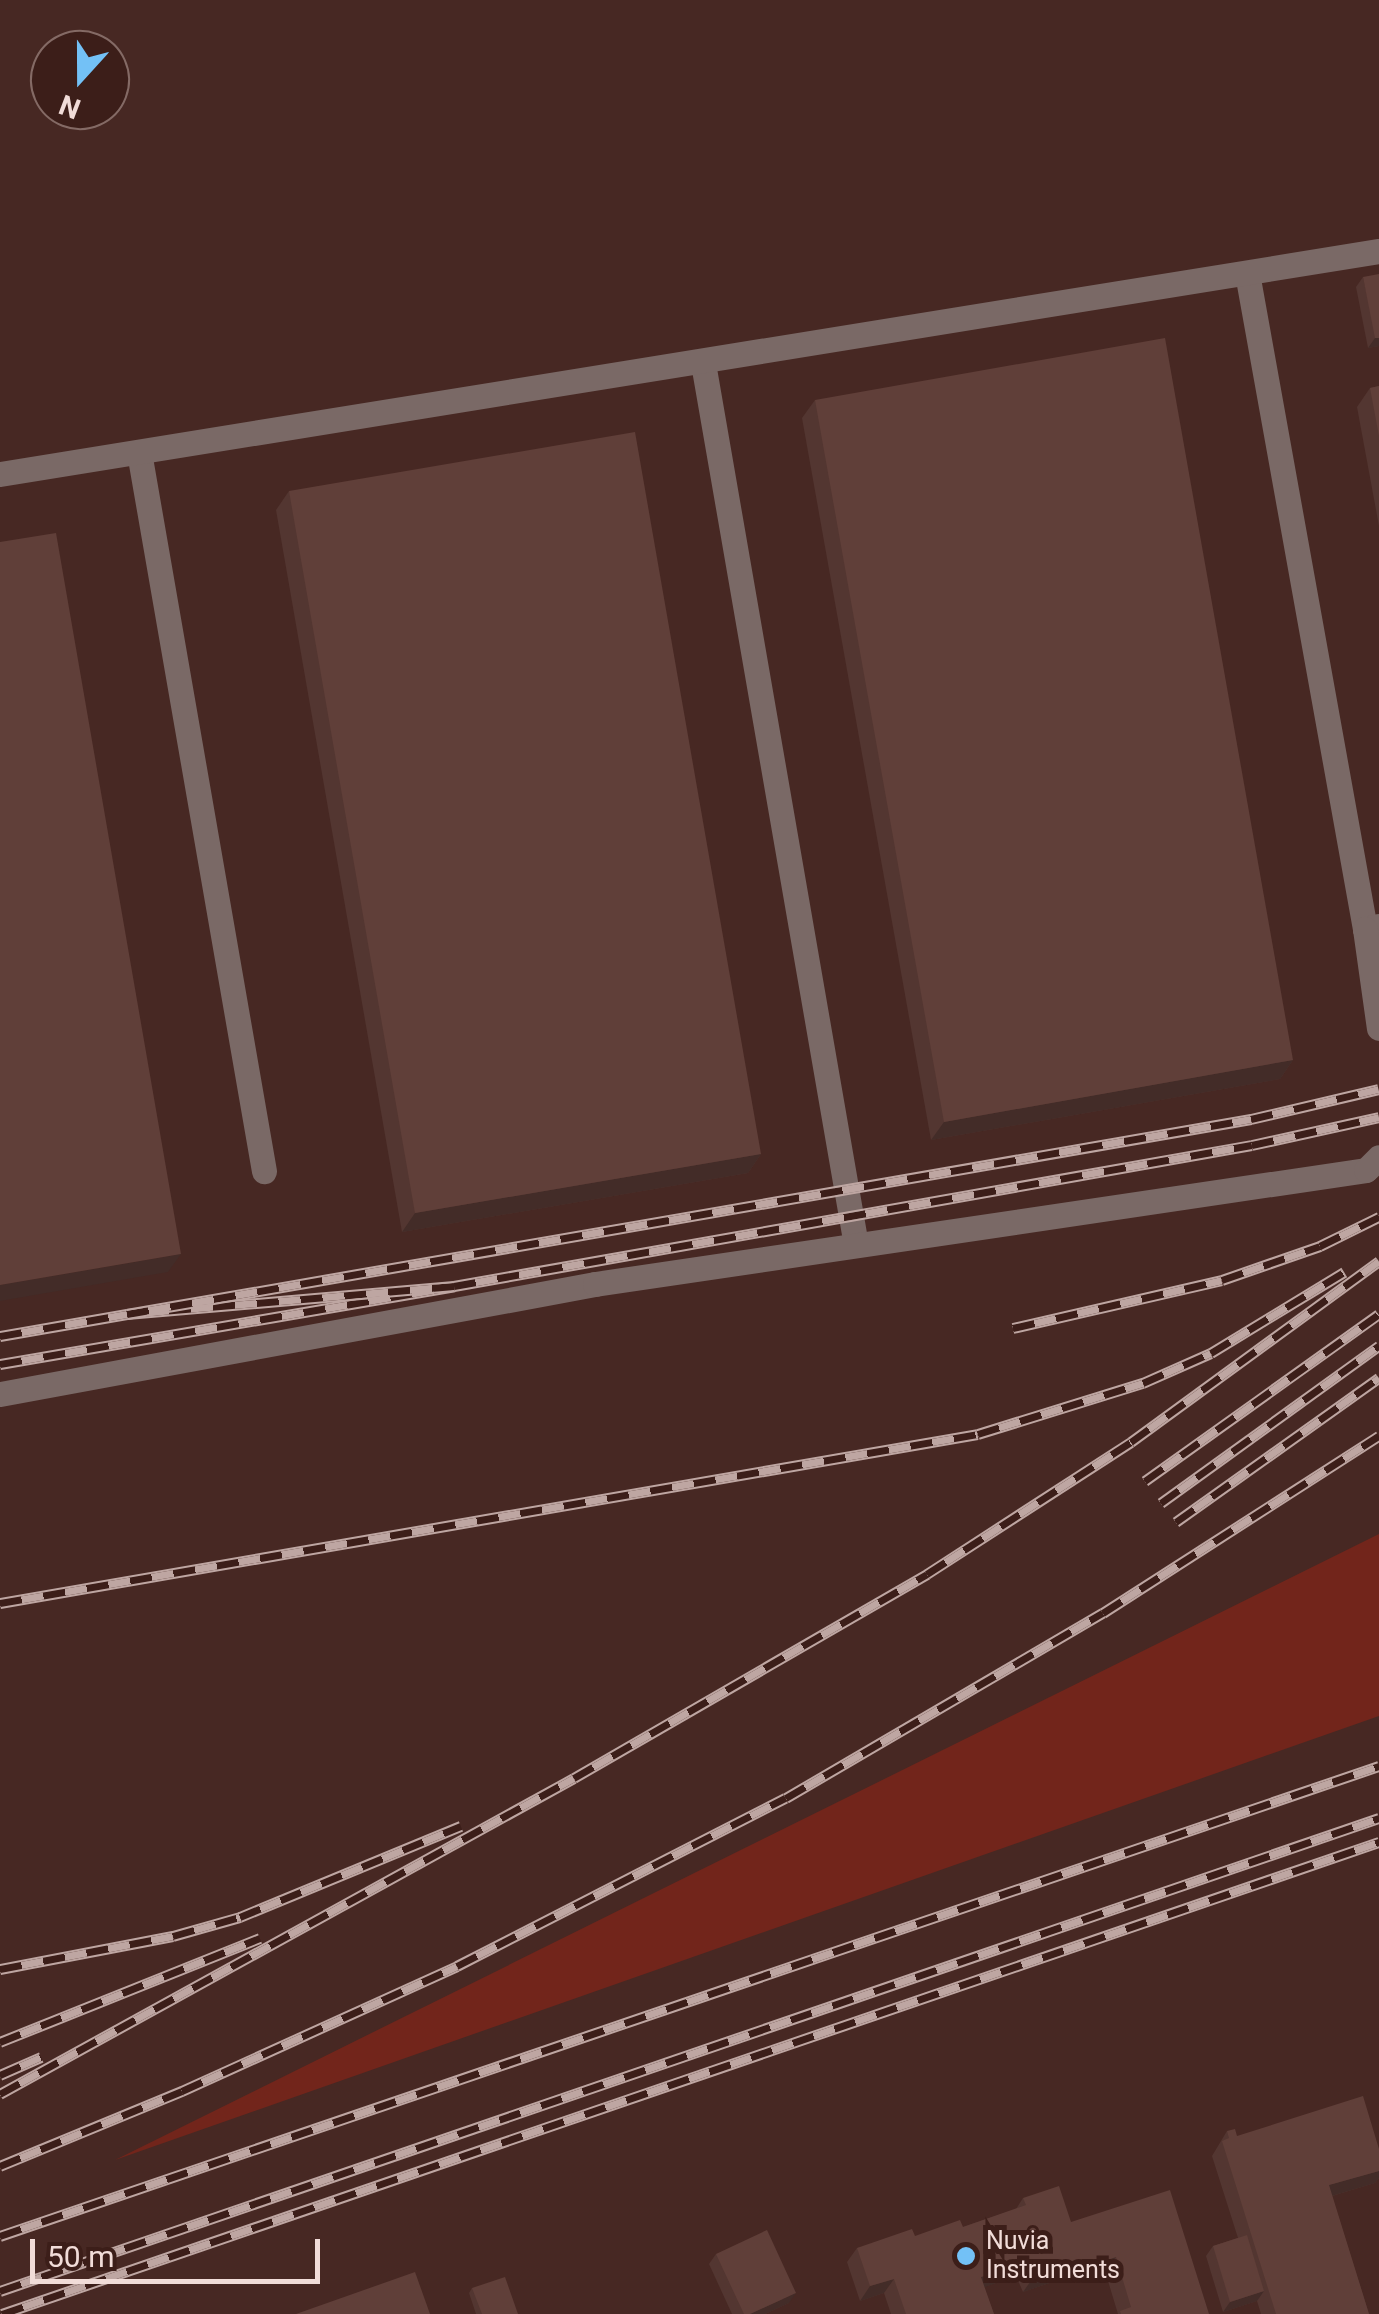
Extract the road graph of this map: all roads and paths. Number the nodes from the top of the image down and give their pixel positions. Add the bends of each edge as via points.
1 (1379, 251) edge
2 (1247, 273) junction
3 (704, 363) junction
4 (139, 452) junction
5 (0, 474) edge
6 (1372, 927) edge
7 (1379, 1028) edge
8 (1379, 1157) edge
9 (264, 1171) dead end
10 (856, 1245) junction
11 (0, 1394) edge

1 - 2 lane
2 - 3 lane
2 - 6 lane
3 - 4 lane
3 - 10 lane
4 - 5 lane
4 - 9 lane
6 - 7 lane
8 - 10 lane via 1366,1170
10 - 11 lane via 596,1284

